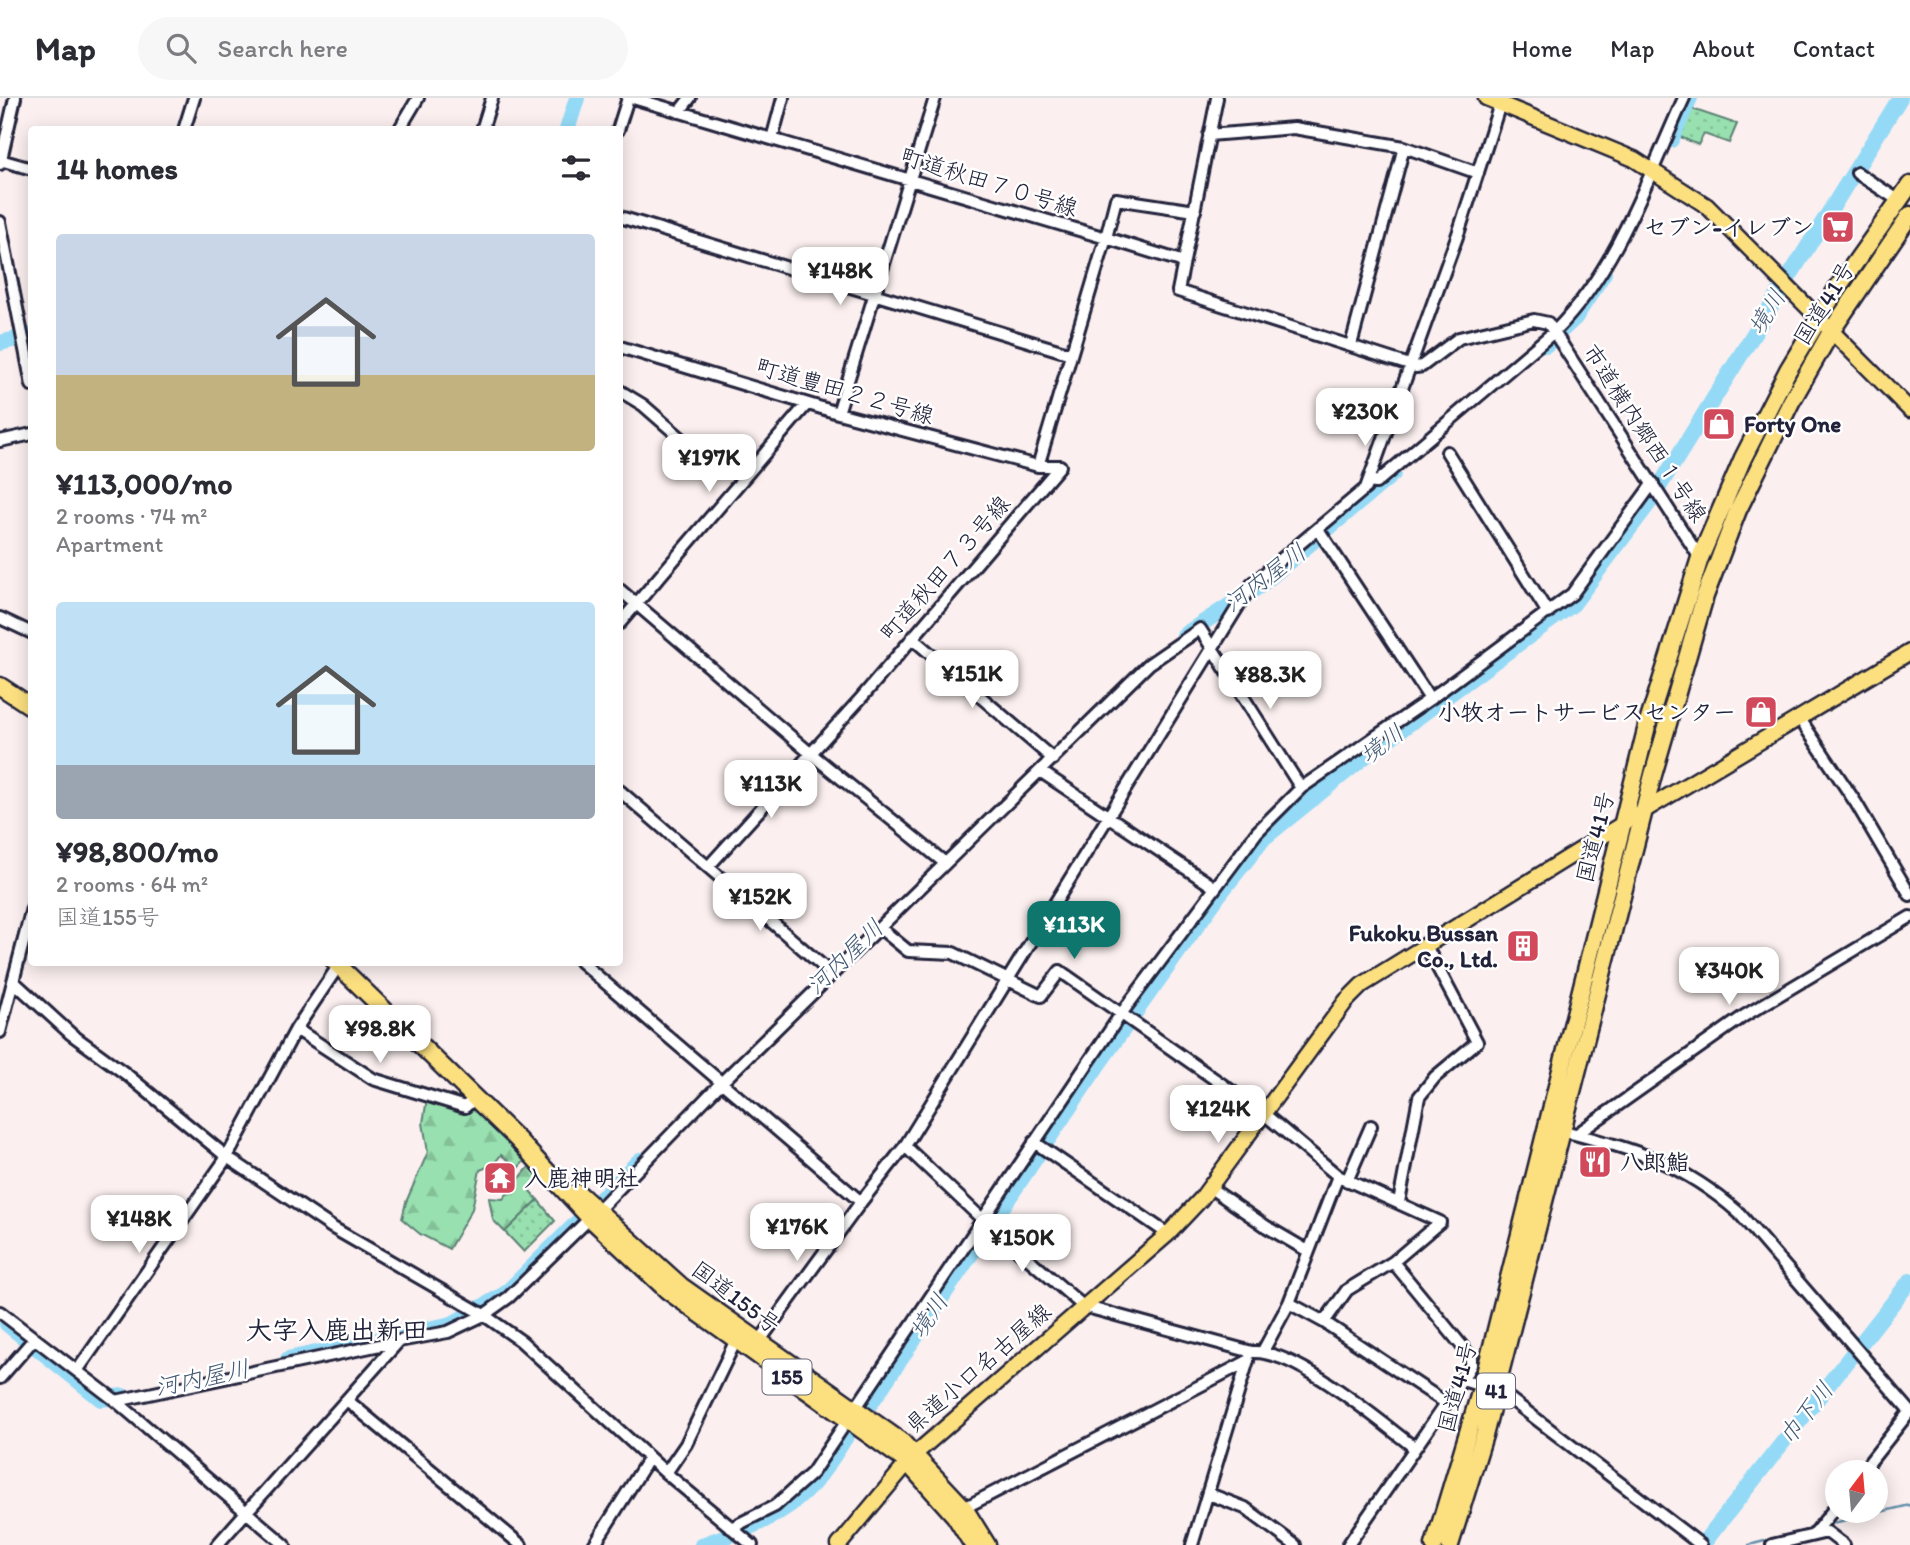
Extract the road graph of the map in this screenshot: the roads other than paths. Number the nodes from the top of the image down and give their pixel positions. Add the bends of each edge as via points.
1 (15, 98) edge
2 (194, 98) edge
3 (418, 98) edge
4 (492, 98) edge
5 (630, 98) edge
6 (690, 98) edge
7 (783, 98) edge
8 (935, 98) edge
9 (1217, 98) edge
10 (1486, 98) edge
11 (1684, 98) edge
12 (1500, 104) junction
13 (679, 112) junction
14 (185, 126) edge
15 (401, 126) edge
16 (483, 126) edge
17 (620, 126) edge
18 (1209, 135) junction
19 (772, 139) junction
20 (1404, 148) junction
21 (0, 161) edge
22 (28, 168) edge
23 (1652, 168) junction
24 (1478, 173) junction
25 (1857, 173) dead end
26 (910, 180) junction
27 (1910, 185) edge
28 (1898, 200) junction
29 (1195, 211) junction
30 (1910, 215) edge
31 (623, 218) edge
32 (0, 222) edge
33 (623, 224) edge
34 (1106, 238) junction
35 (1184, 262) junction
36 (873, 297) junction
37 (1819, 317) junction
38 (26, 327) edge
39 (1832, 330) junction
40 (1555, 331) junction
41 (1351, 345) junction
42 (623, 348) edge
43 (1070, 357) junction
44 (28, 365) edge
45 (1410, 366) junction
46 (623, 393) edge
47 (807, 404) junction
48 (1910, 410) edge
49 (838, 413) junction
50 (28, 435) edge
51 (682, 439) dead end
52 (0, 441) edge
53 (1447, 452) dead end
54 (1038, 466) junction
55 (1060, 466) joint
56 (1370, 482) junction
57 (1653, 483) junction
58 (1318, 529) junction
59 (1700, 558) junction
60 (623, 593) edge
61 (636, 604) junction
62 (1548, 613) junction
63 (0, 618) edge
64 (623, 619) edge
65 (28, 631) edge
66 (912, 638) junction
67 (1213, 651) junction
68 (1910, 652) edge
69 (0, 686) edge
70 (1430, 699) junction
71 (28, 704) edge
72 (1800, 719) junction
73 (810, 752) junction
74 (1053, 759) junction
75 (1040, 771) junction
76 (1301, 788) junction
77 (623, 794) edge
78 (1644, 810) junction
79 (1108, 819) junction
80 (1622, 823) junction
81 (945, 863) junction
82 (708, 867) junction
83 (1214, 887) junction
84 (1910, 895) edge
85 (1910, 917) edge
86 (28, 923) edge
87 (880, 928) junction
88 (1425, 944) junction
89 (337, 966) edge
90 (340, 966) edge
91 (586, 966) edge
92 (832, 974) junction
93 (1011, 980) junction
94 (13, 981) junction
95 (1126, 1017) junction
96 (296, 1029) junction
97 (0, 1032) edge
98 (721, 1083) junction
99 (476, 1097) junction
100 (1263, 1113) junction
101 (1371, 1126) dead end
102 (1546, 1126) junction
103 (1570, 1133) junction
104 (1034, 1142) junction
105 (905, 1146) junction
106 (227, 1157) junction
107 (1343, 1179) junction
108 (1209, 1187) junction
109 (861, 1202) junction
110 (1399, 1202) junction
111 (594, 1214) junction
112 (981, 1218) junction
113 (1168, 1234) junction
114 (1308, 1251) junction
115 (1393, 1262) junction
116 (1289, 1303) junction
117 (1083, 1306) junction
118 (0, 1312) edge
119 (484, 1315) junction
120 (1324, 1322) junction
121 (34, 1339) junction
122 (736, 1340) junction
123 (399, 1341) junction
124 (758, 1343) junction
125 (1254, 1354) junction
126 (77, 1371) junction
127 (0, 1378) edge
128 (1462, 1380) junction
129 (1489, 1387) junction
130 (116, 1401) junction
131 (348, 1401) junction
132 (1446, 1403) junction
133 (1910, 1411) edge
134 (851, 1415) junction
135 (1415, 1448) junction
136 (649, 1458) junction
137 (911, 1458) junction
138 (1871, 1460) edge
139 (666, 1473) junction
140 (1209, 1494) junction
141 (964, 1508) junction
142 (246, 1511) junction
143 (1825, 1520) edge
144 (731, 1528) junction
145 (1814, 1534) junction
146 (217, 1545) edge
147 (285, 1545) edge
148 (521, 1545) edge
149 (594, 1545) edge
150 (752, 1545) edge
151 (839, 1545) edge
152 (973, 1545) edge
153 (990, 1545) edge
154 (1192, 1545) edge
155 (1295, 1545) edge
156 (1348, 1545) edge
157 (1447, 1545) edge
158 (1701, 1545) edge
159 (1772, 1545) edge
160 (1844, 1545) edge

1 - 21 street
2 - 14 street
3 - 15 street
4 - 16 street
5 - 13 street, 町道秋田７０号線
5 - 17 street
6 - 13 street
7 - 19 street
8 - 26 street
9 - 18 street
10 - 12 main road
11 - 23 street
12 - 23 main road
12 - 24 street
13 - 19 street, 町道秋田７０号線
18 - 20 street via 1294,128
18 - 29 street
19 - 26 street, 町道秋田７０号線
20 - 24 street
20 - 41 street
21 - 22 street
23 - 37 main road via 1722,218
23 - 40 street via 1589,292
24 - 45 street
25 - 28 street
26 - 34 street, 町道秋田７０号線
26 - 36 street
27 - 28 highway, 国道41号 / 41
28 - 37 highway, 国道41号 / 41
29 - 34 street via 1116,199
29 - 35 street
30 - 39 highway, 国道41号 / 41
31 - 36 street
32 - 38 street
33 - 36 street
34 - 35 street, 町道秋田７０号線
34 - 43 street
35 - 41 street via 1178,291
36 - 43 street
36 - 49 street
37 - 39 main road
37 - 59 highway, 国道41号 / 41 via 1755,432
38 - 44 street via 23,341
39 - 48 main road
39 - 78 highway, 国道41号 / 41 via 1768,446 1719,557 1686,653
40 - 45 street via 1548,323 1534,320 1470,334 1449,343 1422,366
40 - 56 street via 1376,482
40 - 57 street, 市道横内郷西１号線
41 - 45 street
42 - 47 street, 町道豊田２２号線
43 - 54 street
45 - 56 street
46 - 51 street
47 - 49 street, 町道豊田２２号線
47 - 61 street
49 - 54 street, 町道豊田２２号線
50 - 52 street
53 - 62 street
54 - 55 street, 町道豊田２２号線
55 - 66 street, 町道秋田７３号線
56 - 58 street
57 - 59 street, 市道横内郷西１号線
57 - 62 street via 1588,577
58 - 67 street via 1252,584
58 - 70 street
59 - 80 highway, 国道41号 / 41
60 - 61 street
61 - 64 street
61 - 73 street
62 - 70 street
63 - 65 street
66 - 73 street, 町道秋田７３号線
66 - 74 street
67 - 74 street via 1200,629 1154,660
67 - 76 street
67 - 79 street
68 - 72 main road, 県道小口名古屋線
69 - 71 highway
70 - 76 street
72 - 78 main road, 県道小口名古屋線
72 - 84 street
73 - 81 street
73 - 82 street, 町道秋田７３号線
74 - 75 street
75 - 79 street
75 - 81 street
76 - 83 street via 1257,832
77 - 82 street
78 - 80 main road, 県道小口名古屋線
78 - 103 highway, 国道41号 / 41
79 - 83 street
79 - 93 street
80 - 88 main road, 県道小口名古屋線
80 - 102 highway, 国道41号 / 41
81 - 87 street
82 - 92 street
83 - 95 street
85 - 103 street via 1744,1016
86 - 94 street
87 - 92 street
87 - 93 street via 908,951 953,953
88 - 100 main road, 県道小口名古屋線 via 1376,974 1346,1001
88 - 110 street via 1477,1042 1435,1077 1419,1097
89 - 96 street
90 - 99 highway, 国道155号 / 155
91 - 98 street
92 - 98 street
93 - 95 street via 1041,996 1060,971
93 - 105 street
94 - 97 street
94 - 106 street via 71,1034
95 - 100 street
95 - 104 street
96 - 99 street via 373,1079 465,1107
96 - 106 street
98 - 109 street
98 - 111 street
99 - 111 highway, 国道155号 / 155
100 - 107 street
100 - 108 main road, 県道小口名古屋線
101 - 107 street
102 - 103 street
102 - 129 highway, 国道41号 / 41
103 - 129 highway, 国道41号 / 41
103 - 133 street via 1655,1157 1702,1182 1739,1213
104 - 112 street
104 - 113 street
105 - 109 street
105 - 112 street
106 - 119 street via 333,1228
106 - 126 street
107 - 110 street
107 - 114 street
108 - 113 main road, 県道小口名古屋線
108 - 114 street
109 - 124 street
110 - 115 street via 1440,1222
111 - 119 street via 509,1297
111 - 122 highway, 国道155号 / 155 via 668,1291
111 - 124 highway, 国道155号 / 155
112 - 117 street
112 - 134 street
113 - 117 main road, 県道小口名古屋線
114 - 116 street
115 - 120 street via 1347,1290
115 - 128 street via 1471,1357
116 - 120 street
116 - 125 street
117 - 125 street
117 - 137 main road, 県道小口名古屋線
118 - 121 street
119 - 123 street via 448,1332
119 - 136 street via 522,1342
120 - 132 street
121 - 126 street
121 - 127 street
122 - 134 highway, 国道155号 / 155
122 - 139 street via 686,1444
123 - 130 street
123 - 131 street
124 - 134 highway, 国道155号 / 155
125 - 135 street via 1293,1362
125 - 140 street
125 - 141 street
126 - 130 street
128 - 129 street
128 - 132 street
129 - 157 highway, 国道41号 / 41
129 - 158 street
130 - 142 street
131 - 142 street
131 - 148 street
132 - 135 street
133 - 138 street
134 - 137 highway, 国道155号 / 155
134 - 144 street via 799,1488
135 - 156 street
136 - 139 street
136 - 149 street
137 - 141 highway, 国道155号 / 155
137 - 151 main road, 県道小口名古屋線
137 - 152 highway, 国道155号 / 155
139 - 144 street
140 - 154 street
140 - 155 street via 1245,1508
141 - 153 highway, 国道155号 / 155
142 - 146 street
142 - 147 street
143 - 145 street
144 - 150 street
145 - 159 street
145 - 160 street via 1827,1532

